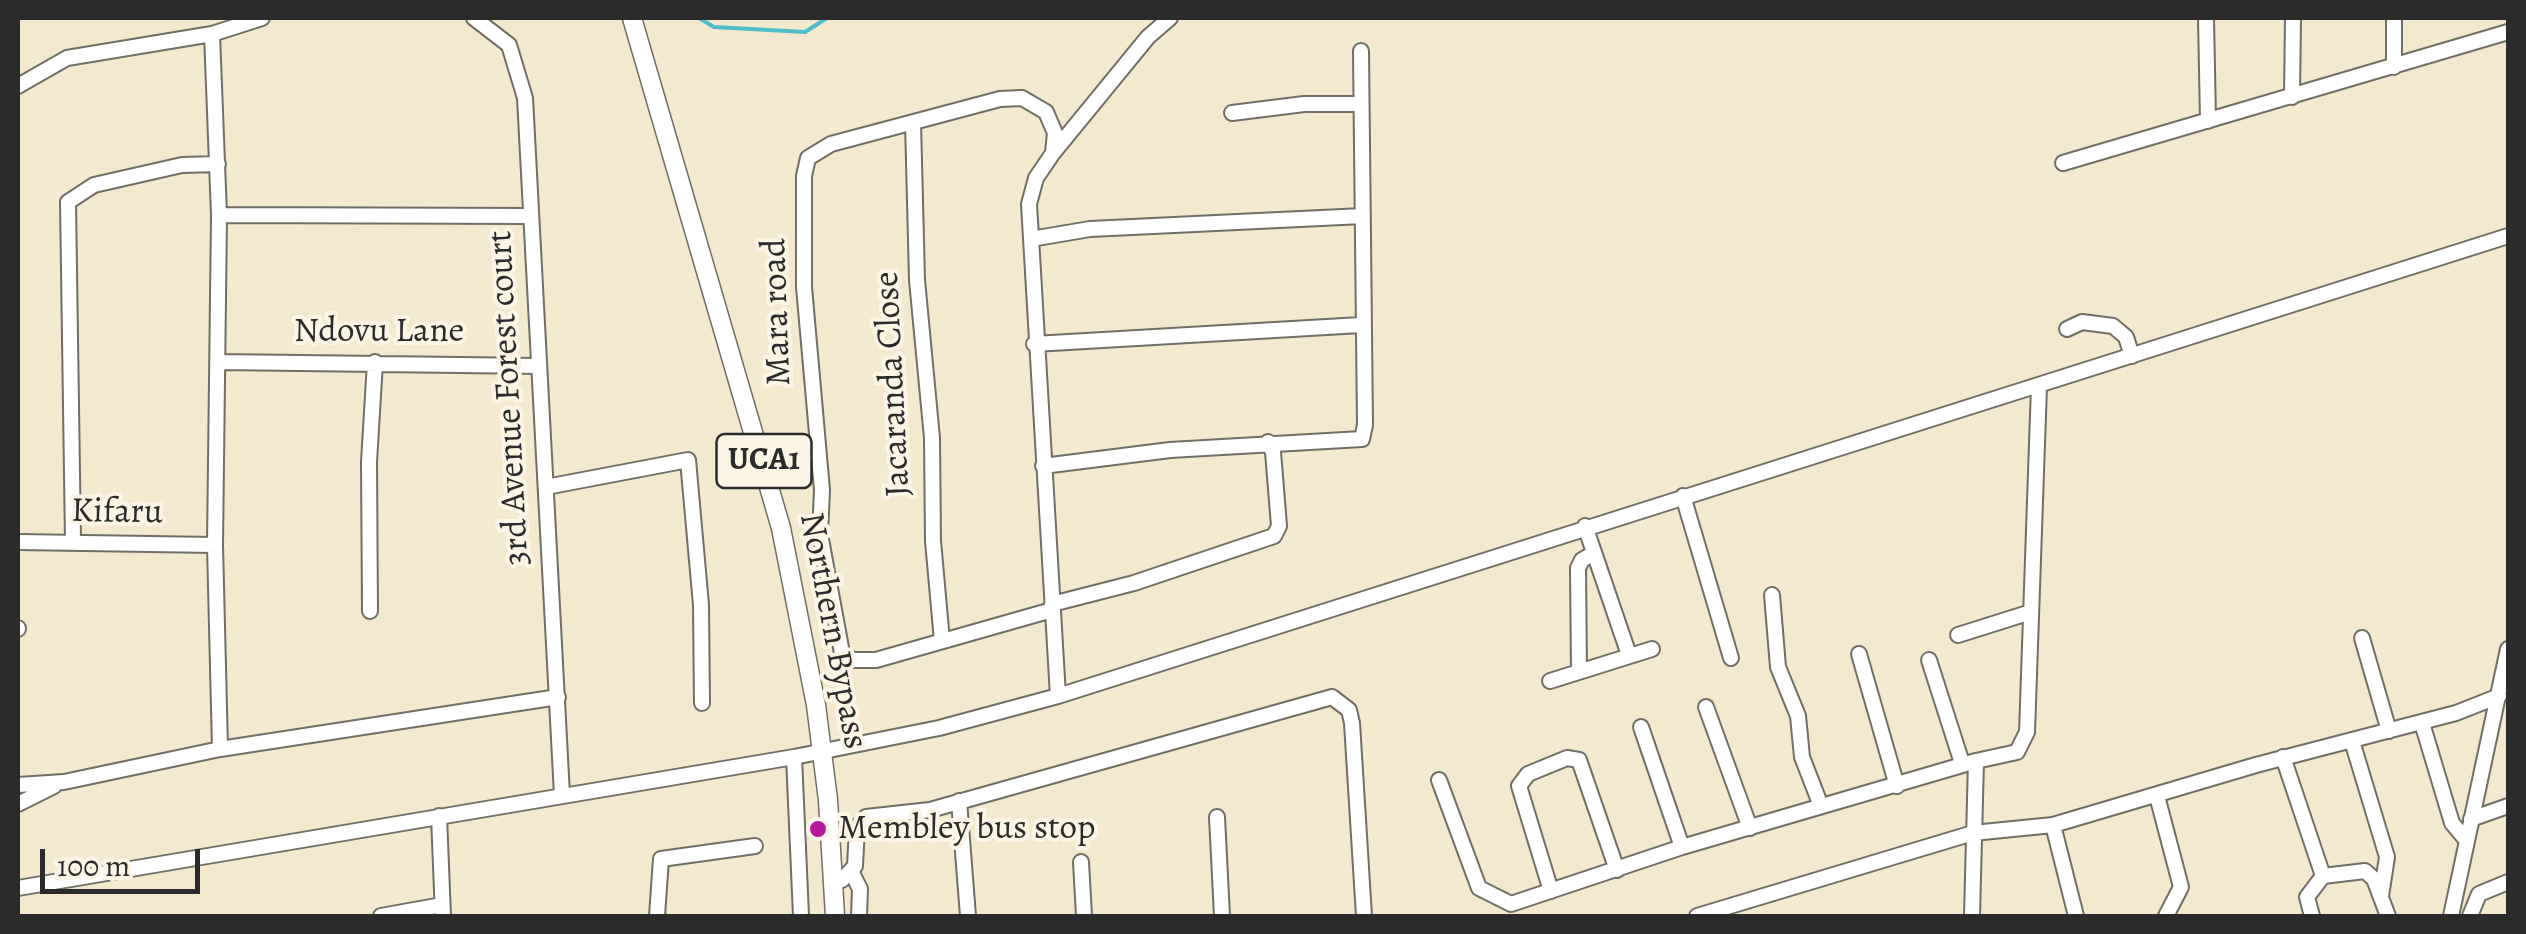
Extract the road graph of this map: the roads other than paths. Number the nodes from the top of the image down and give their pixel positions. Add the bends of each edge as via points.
1 (262, 18) edge
2 (474, 18) edge
3 (632, 18) edge
4 (1170, 18) edge
5 (2206, 18) edge
6 (2294, 18) edge
7 (2394, 18) edge
8 (2508, 32) edge
9 (212, 34) junction
10 (1362, 52) dead end
11 (2394, 67) junction
12 (18, 86) edge
13 (2292, 97) junction
14 (1360, 104) junction
15 (1232, 114) dead end
16 (2208, 121) junction
17 (913, 122) junction
18 (1053, 153) junction
19 (2063, 163) dead end
20 (218, 164) junction
21 (219, 214) junction
22 (530, 216) junction
23 (1363, 216) junction
24 (2508, 236) edge
25 (1031, 239) junction
26 (1361, 325) junction
27 (2067, 329) dead end
28 (1034, 344) junction
29 (2132, 356) junction
30 (220, 362) junction
31 (376, 362) junction
32 (538, 366) junction
33 (2040, 386) junction
34 (1268, 442) junction
35 (1044, 466) junction
36 (546, 487) junction
37 (1684, 496) junction
38 (1585, 526) junction
39 (72, 541) junction
40 (18, 544) edge
41 (215, 545) junction
42 (1594, 553) junction
43 (1772, 595) dead end
44 (1052, 607) junction
45 (370, 611) dead end
46 (2032, 612) junction
47 (1958, 635) dead end
48 (2362, 638) dead end
49 (942, 641) junction
50 (2508, 648) edge
51 (1652, 649) dead end
52 (1859, 654) dead end
53 (1629, 655) junction
54 (1731, 658) dead end
55 (1929, 660) dead end
56 (1578, 672) junction
57 (1550, 681) dead end
58 (1058, 696) junction
59 (2499, 696) junction
60 (558, 697) junction
61 (702, 703) dead end
62 (1706, 707) dead end
63 (2422, 722) junction
64 (1641, 727) dead end
65 (2389, 731) junction
66 (2352, 741) junction
67 (220, 749) junction
68 (822, 752) junction
69 (794, 757) junction
70 (2284, 758) junction
71 (1969, 762) junction
72 (1439, 780) dead end
73 (64, 782) junction
74 (18, 785) edge
75 (1897, 786) junction
76 (562, 795) junction
77 (2156, 796) junction
78 (959, 801) junction
79 (18, 804) edge
80 (1821, 806) junction
81 (2508, 806) edge
82 (440, 816) junction
83 (1218, 818) dead end
84 (2471, 818) junction
85 (2053, 825) junction
86 (1750, 828) junction
87 (1973, 833) junction
88 (2466, 841) junction
89 (755, 846) dead end
90 (1682, 847) junction
91 (1081, 862) dead end
92 (1617, 870) junction
93 (843, 876) junction
94 (2323, 876) junction
95 (2508, 882) edge
96 (18, 888) edge
97 (1551, 892) junction
98 (2381, 896) junction
99 (442, 911) edge
100 (382, 916) edge
101 (657, 916) edge
102 (801, 916) edge
103 (836, 916) edge
104 (859, 916) edge
105 (968, 916) edge
106 (1084, 916) edge
107 (1222, 916) edge
108 (1364, 916) edge
109 (1697, 916) edge
110 (1972, 916) edge
111 (2076, 916) edge
112 (2166, 916) edge
113 (2312, 916) edge
114 (2388, 916) edge
115 (2451, 916) edge
116 (2470, 916) edge

1 - 9 street
2 - 22 street, 3rd Avenue Forest court via 510,44 517,59
3 - 68 main road, Northern Bypass / UCA1 via 776,509
4 - 18 street
5 - 16 street
6 - 13 street
7 - 11 street
8 - 11 street
9 - 12 street via 67,58
9 - 20 street
10 - 14 street
11 - 13 street
13 - 16 street
14 - 15 street
14 - 23 street
16 - 19 street
17 - 18 street via 1022,98 1049,115
17 - 49 street, Jacaranda Close
17 - 49 street, Mara road via 838,141 808,158 804,287 820,534 842,653 876,660
18 - 25 street via 1032,188
20 - 21 street
20 - 39 street via 182,165 94,185 68,202
21 - 22 street
21 - 30 street
22 - 32 street, 3rd Avenue Forest court
23 - 25 street via 1090,229
23 - 26 street
24 - 29 street
25 - 28 street
26 - 28 street
26 - 34 street via 1362,438
27 - 29 street via 2082,322 2112,326 2126,337
28 - 35 street
29 - 33 street
30 - 31 street, Ndovu Lane
30 - 41 street
31 - 32 street, Ndovu Lane
31 - 45 street
32 - 36 street, 3rd Avenue Forest court
33 - 37 street
33 - 46 street
34 - 35 street
34 - 44 street, Mara road via 1279,526 1274,536
35 - 44 street
36 - 60 street, 3rd Avenue Forest court
36 - 61 street via 688,460
37 - 38 street
37 - 54 street
38 - 42 street
38 - 58 street
39 - 40 street, Kifaru
39 - 41 street, Kifaru
41 - 67 street
42 - 53 street
42 - 56 street via 1578,568
43 - 80 street via 1778,666
44 - 49 street, Mara road
44 - 58 street
46 - 47 street
46 - 71 street via 2024,744 2017,752
48 - 65 street
50 - 59 street
51 - 53 street
52 - 75 street
53 - 56 street
55 - 71 street
56 - 57 street
58 - 68 street
59 - 63 street
59 - 84 street
60 - 67 street
60 - 76 street, 3rd Avenue Forest court
62 - 86 street
63 - 65 street
63 - 88 street via 2452,823
64 - 90 street
65 - 66 street
66 - 70 street
66 - 98 street via 2387,857
67 - 73 street
68 - 69 street
68 - 93 main road, Northern Bypass / UCA1
69 - 76 street
69 - 102 street
70 - 77 street
70 - 94 street
71 - 75 street
71 - 87 street
72 - 97 street via 1479,888 1511,904
73 - 74 street
73 - 79 street
75 - 80 street
76 - 82 street
77 - 85 street
77 - 112 street via 2180,886
78 - 93 street via 862,819
78 - 105 street
78 - 108 street via 1332,697 1349,710 1352,724
80 - 86 street
81 - 84 street
82 - 96 street
82 - 99 street
83 - 107 street
84 - 88 street
85 - 87 street
85 - 111 street
86 - 90 street
87 - 109 street
87 - 110 street
88 - 115 street
89 - 101 street via 661,860
90 - 92 street
91 - 106 street
92 - 97 street
92 - 97 street via 1579,760 1567,758 1528,774 1519,786
93 - 103 main road, Northern Bypass / UCA1
93 - 104 street via 860,889
94 - 98 street via 2365,871
94 - 113 street via 2307,897
95 - 116 street via 2479,894
98 - 114 street
99 - 100 street

